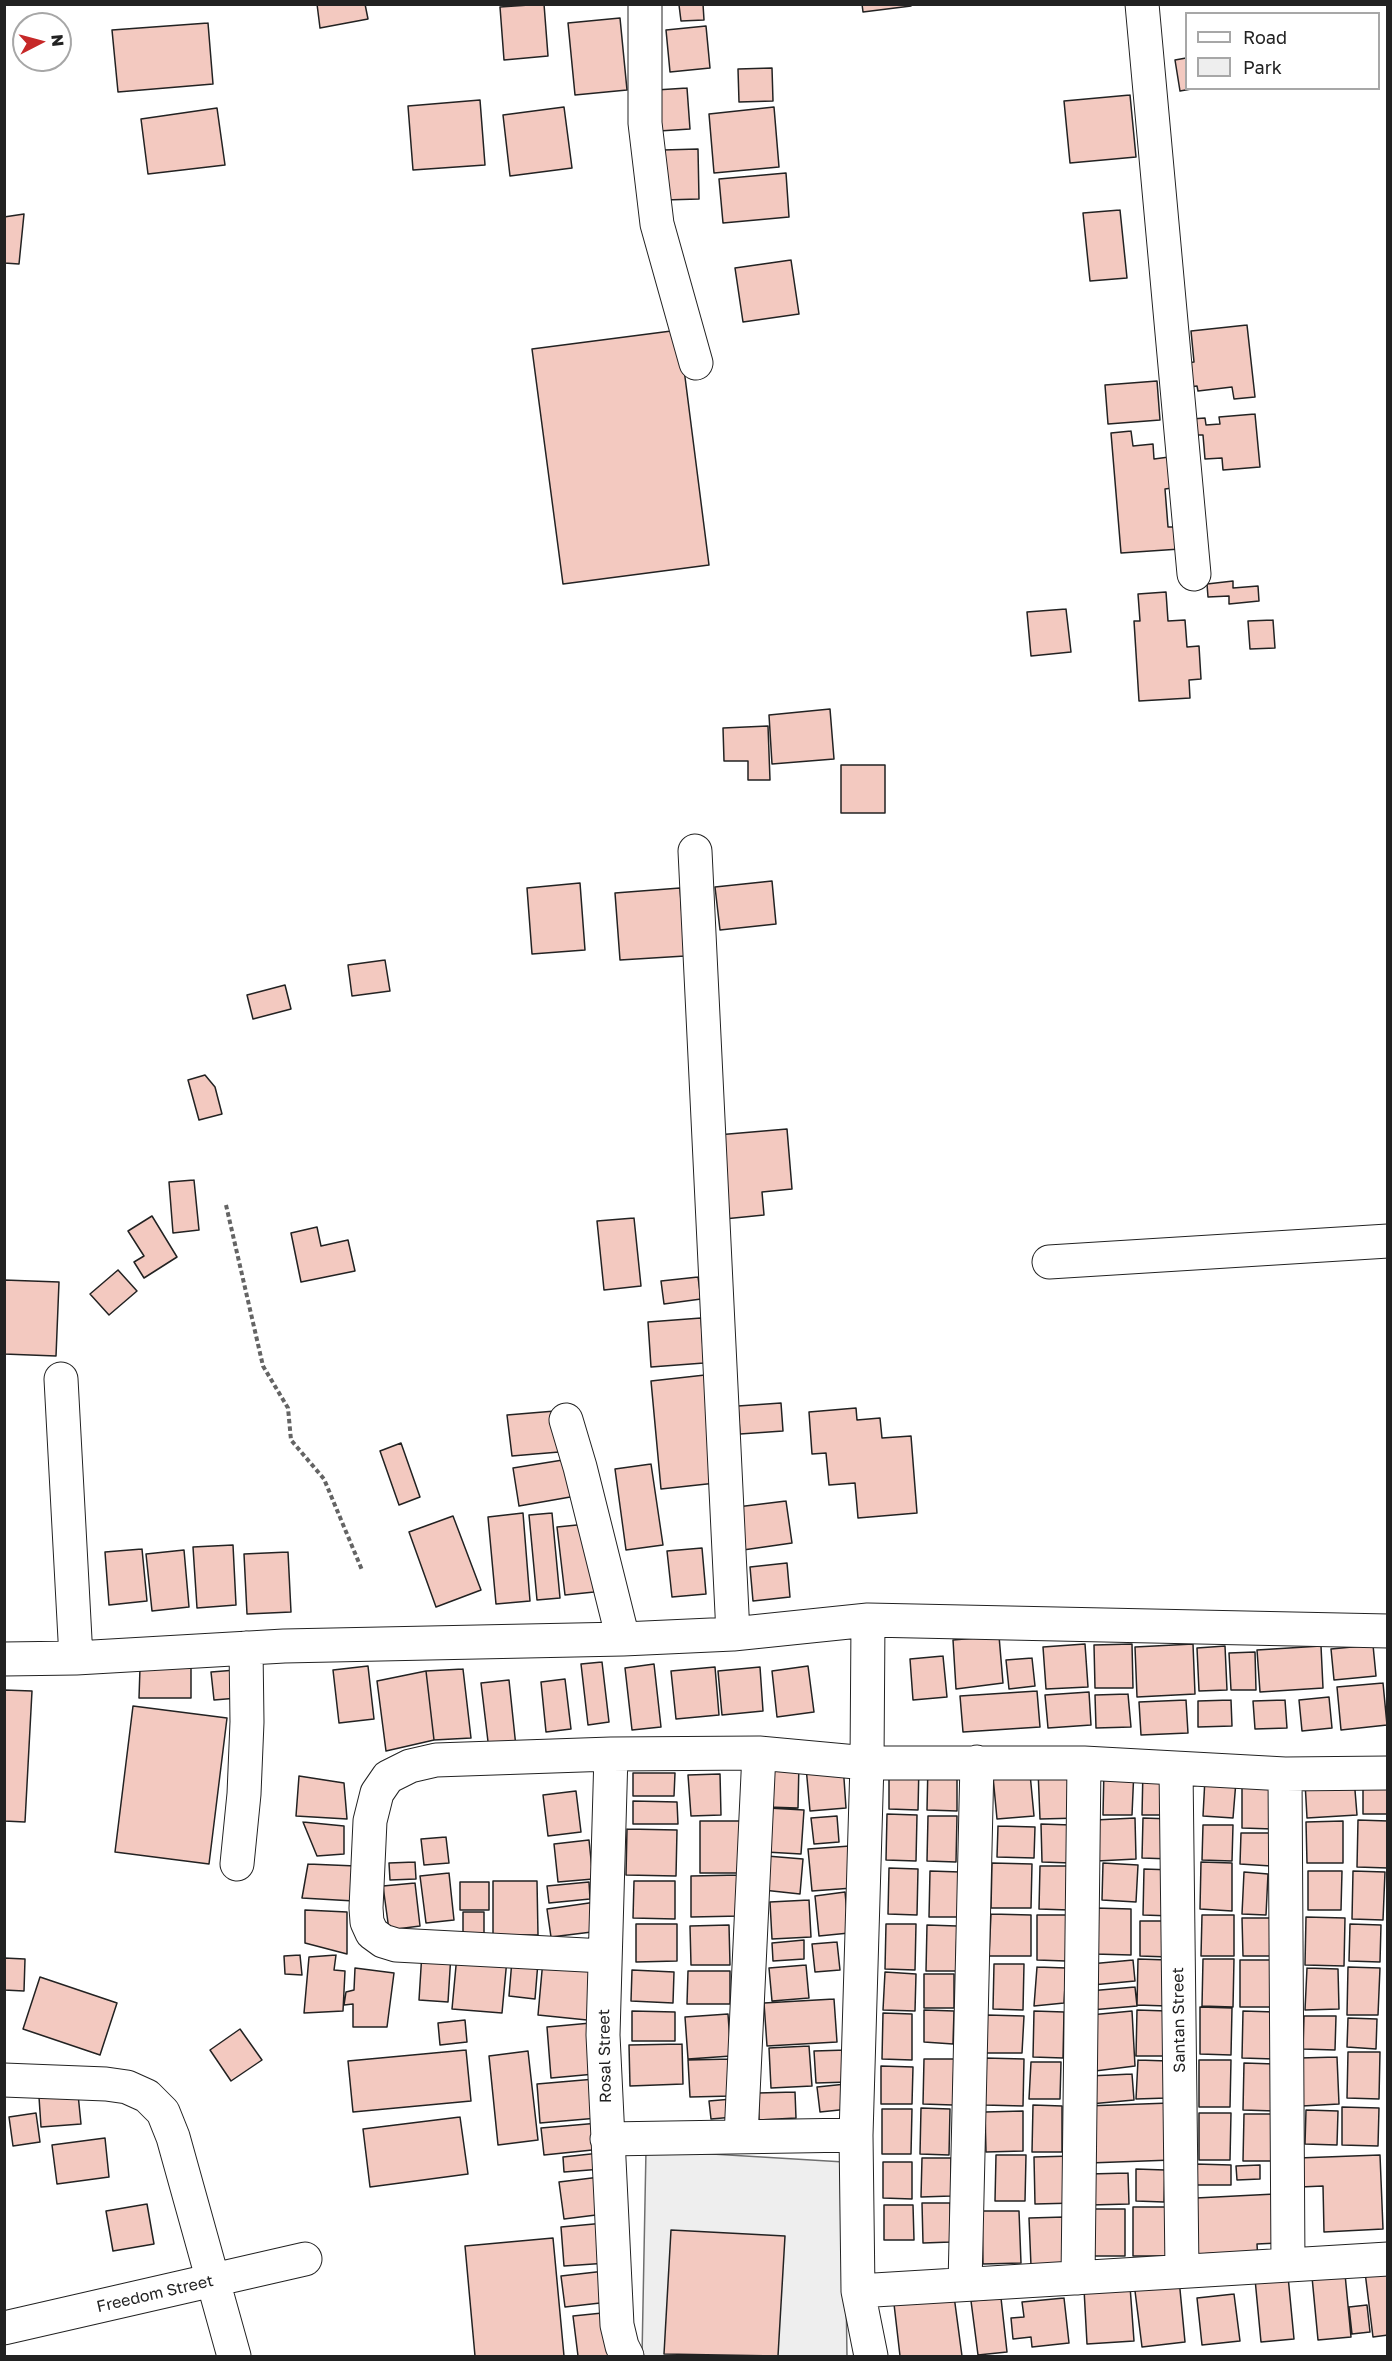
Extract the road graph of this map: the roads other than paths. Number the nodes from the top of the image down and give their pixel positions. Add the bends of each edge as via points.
1 (645, 4) edge
2 (1142, 4) edge
3 (696, 363) dead end
4 (1194, 574) dead end
5 (695, 851) dead end
6 (1388, 1241) edge
7 (1049, 1262) dead end
8 (61, 1379) dead end
9 (566, 1420) dead end
10 (868, 1620) junction
11 (1388, 1631) edge
12 (733, 1634) junction
13 (622, 1639) junction
14 (246, 1648) junction
15 (76, 1658) junction
16 (4, 1659) edge
17 (759, 1753) junction
18 (611, 1754) junction
19 (867, 1762) junction
20 (976, 1762) junction
21 (1084, 1763) junction
22 (1176, 1768) junction
23 (1388, 1773) edge
24 (1285, 1774) junction
25 (237, 1864) dead end
26 (604, 1956) junction
27 (4, 2080) edge
28 (856, 2134) junction
29 (741, 2137) junction
30 (607, 2139) junction
31 (305, 2259) dead end
32 (1388, 2259) edge
33 (1288, 2265) junction
34 (1182, 2271) junction
35 (1078, 2278) junction
36 (213, 2280) junction
37 (965, 2284) junction
38 (858, 2291) junction
39 (4, 2328) edge
40 (234, 2356) edge
41 (627, 2356) edge
42 (871, 2356) edge

1 - 3 street via 645,123 657,224
2 - 4 street
5 - 12 street
6 - 7 street
8 - 15 street
9 - 13 street
10 - 11 street
10 - 12 street
10 - 19 street
12 - 13 street
13 - 14 street
14 - 15 street
14 - 25 street via 247,1722
15 - 16 street
17 - 18 street
17 - 19 street
17 - 29 street
18 - 26 street, Rosal Street
18 - 26 street via 436,1760 410,1766 388,1777 377,1793 370,1821 366,1908 372,1933 396,1945
19 - 20 street
19 - 28 street
20 - 21 street
20 - 37 street
21 - 22 street
21 - 35 street
22 - 24 street
22 - 34 street, Santan Street
23 - 24 street
24 - 33 street
26 - 30 street, Rosal Street
27 - 36 street via 106,2084 127,2087 147,2096 163,2112 173,2137
28 - 29 street
28 - 38 street
29 - 30 street
30 - 41 street, Rosal Street via 617,2325
31 - 36 street, Freedom Street
32 - 33 street
33 - 34 street
34 - 35 street
35 - 37 street
36 - 39 street, Freedom Street
36 - 40 street
37 - 38 street
38 - 42 street

